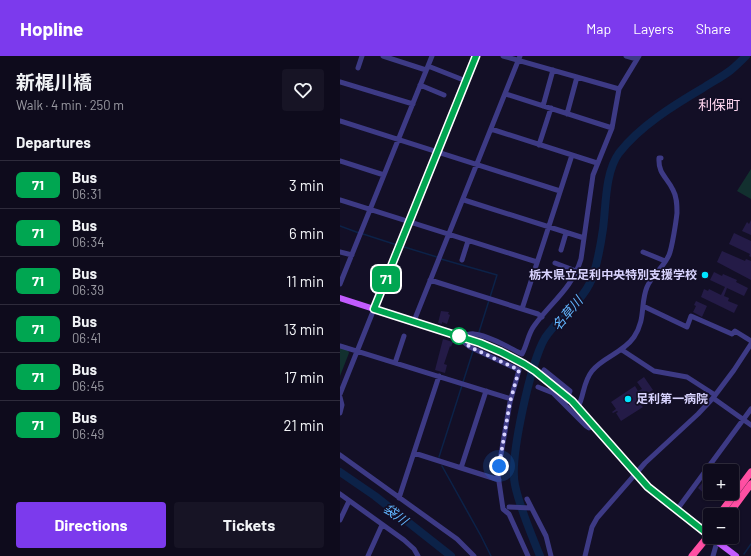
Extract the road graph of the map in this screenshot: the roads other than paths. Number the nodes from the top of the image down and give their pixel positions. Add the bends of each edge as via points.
1 (362, 56) edge
2 (383, 56) edge
3 (432, 56) edge
4 (476, 56) edge
5 (503, 56) edge
6 (626, 56) edge
7 (519, 58) edge
8 (638, 58) edge
9 (358, 68) dead end
10 (427, 68) junction
11 (553, 70) junction
12 (577, 77) junction
13 (466, 81) junction
14 (340, 82) edge
15 (420, 85) junction
16 (619, 89) junction
17 (506, 94) junction
18 (444, 95) dead end
19 (413, 104) junction
20 (543, 106) junction
21 (551, 108) junction
22 (567, 114) junction
23 (340, 121) edge
24 (612, 128) junction
25 (492, 129) junction
26 (398, 140) junction
27 (539, 144) junction
28 (437, 152) junction
29 (572, 155) junction
30 (661, 158) dead end
31 (340, 161) edge
32 (597, 163) junction
33 (477, 165) junction
34 (384, 175) junction
35 (560, 191) junction
36 (340, 200) edge
37 (464, 200) junction
38 (370, 210) junction
39 (409, 222) junction
40 (548, 227) junction
41 (566, 233) junction
42 (449, 235) junction
43 (584, 238) junction
44 (468, 241) junction
45 (561, 250) dead end
46 (340, 252) edge
47 (643, 252) dead end
48 (352, 255) junction
49 (462, 260) dead end
50 (665, 261) junction
51 (537, 262) junction
52 (555, 263) dead end
53 (576, 272) junction
54 (430, 280) junction
55 (340, 284) edge
56 (340, 298) edge
57 (643, 306) junction
58 (374, 309) junction
59 (522, 309) junction
60 (542, 316) junction
61 (414, 321) junction
62 (404, 336) dead end
63 (462, 337) junction
64 (751, 343) edge
65 (340, 346) edge
66 (622, 350) junction
67 (358, 351) junction
68 (395, 363) junction
69 (544, 370) dead end
70 (438, 376) junction
71 (538, 387) dead end
72 (486, 391) junction
73 (340, 395) edge
74 (714, 397) junction
75 (511, 399) junction
76 (565, 404) junction
77 (578, 407) junction
78 (751, 409) edge
79 (340, 413) edge
80 (744, 420) junction
81 (751, 425) edge
82 (595, 426) junction
83 (414, 453) junction
84 (340, 455) edge
85 (460, 468) junction
86 (751, 472) edge
87 (635, 474) junction
88 (499, 480) junction
89 (751, 484) edge
90 (340, 494) edge
91 (399, 498) junction
92 (527, 499) dead end
93 (349, 501) junction
94 (511, 507) dead end
95 (530, 508) junction
96 (724, 508) edge
97 (733, 508) edge
98 (676, 511) junction
99 (340, 520) edge
100 (382, 525) junction
101 (703, 530) edge
102 (703, 543) edge
103 (716, 544) edge
104 (720, 544) edge
105 (368, 556) edge
106 (418, 556) edge
107 (474, 556) edge
108 (528, 556) edge
109 (551, 556) edge
110 (585, 556) edge
111 (692, 556) edge
112 (713, 556) edge
113 (736, 556) edge

1 - 9 street
2 - 10 street
3 - 10 street
4 - 13 main road
5 - 7 street
6 - 8 street
7 - 11 street
7 - 17 street
8 - 16 street
10 - 13 street
10 - 15 street
11 - 12 street
11 - 20 street
12 - 16 street
12 - 22 street
13 - 28 main road
14 - 19 street
15 - 18 street
15 - 19 street
16 - 24 street
17 - 20 street
17 - 25 street
19 - 26 street
20 - 21 street
21 - 22 street
21 - 27 street
22 - 24 street
23 - 26 street
24 - 32 street
25 - 27 street
25 - 33 street
26 - 28 street
26 - 34 street
27 - 29 street
28 - 33 street
28 - 39 main road
29 - 32 street
29 - 35 street
30 - 50 street via 658,165 672,188 677,206 669,255
31 - 34 street
32 - 43 street via 592,175
33 - 35 street
33 - 37 street
34 - 38 street
35 - 40 street
36 - 38 street
37 - 40 street
37 - 42 street
38 - 39 street
38 - 48 street
39 - 42 street
39 - 58 main road
40 - 41 street
40 - 51 street
41 - 43 street
41 - 45 street
42 - 44 street
42 - 54 street
43 - 53 street
44 - 49 street
44 - 51 street
46 - 48 street
47 - 50 street
48 - 55 street
50 - 57 street via 646,288
51 - 59 street
52 - 53 street
53 - 60 street via 564,293
54 - 59 street
54 - 61 street
56 - 58 main road
57 - 64 street via 687,327 690,316 732,334 735,331
57 - 66 street via 640,324 634,337
58 - 61 main road
58 - 67 street
59 - 60 street
60 - 63 street via 532,330 522,354 474,334
61 - 63 main road
62 - 68 street
63 - 75 street via 470,347 519,370
63 - 77 main road, bridge via 527,366 548,380
64 - 74 street
65 - 67 street
66 - 74 street via 654,371 687,377
66 - 77 street via 591,372
67 - 68 street
67 - 73 street
68 - 70 street
69 - 76 street via 570,391
70 - 72 street
70 - 83 street
71 - 76 street via 553,393
72 - 75 street
72 - 85 street
73 - 79 street
74 - 80 street
74 - 87 street
75 - 88 street via 501,451
76 - 82 street via 586,426
77 - 82 main road
78 - 80 street
80 - 81 street
80 - 98 street
82 - 87 main road
83 - 85 street
83 - 91 street
84 - 91 street
85 - 88 street
86 - 96 highway
87 - 98 main road
87 - 110 street via 594,522
88 - 108 street via 503,508 509,514
89 - 97 highway
90 - 93 street
91 - 107 street via 457,539
92 - 95 street
93 - 99 street
93 - 100 street
94 - 95 street
95 - 109 street via 546,536
98 - 101 main road
100 - 105 street
100 - 106 street via 404,540
102 - 111 highway
103 - 112 street
104 - 113 main road

